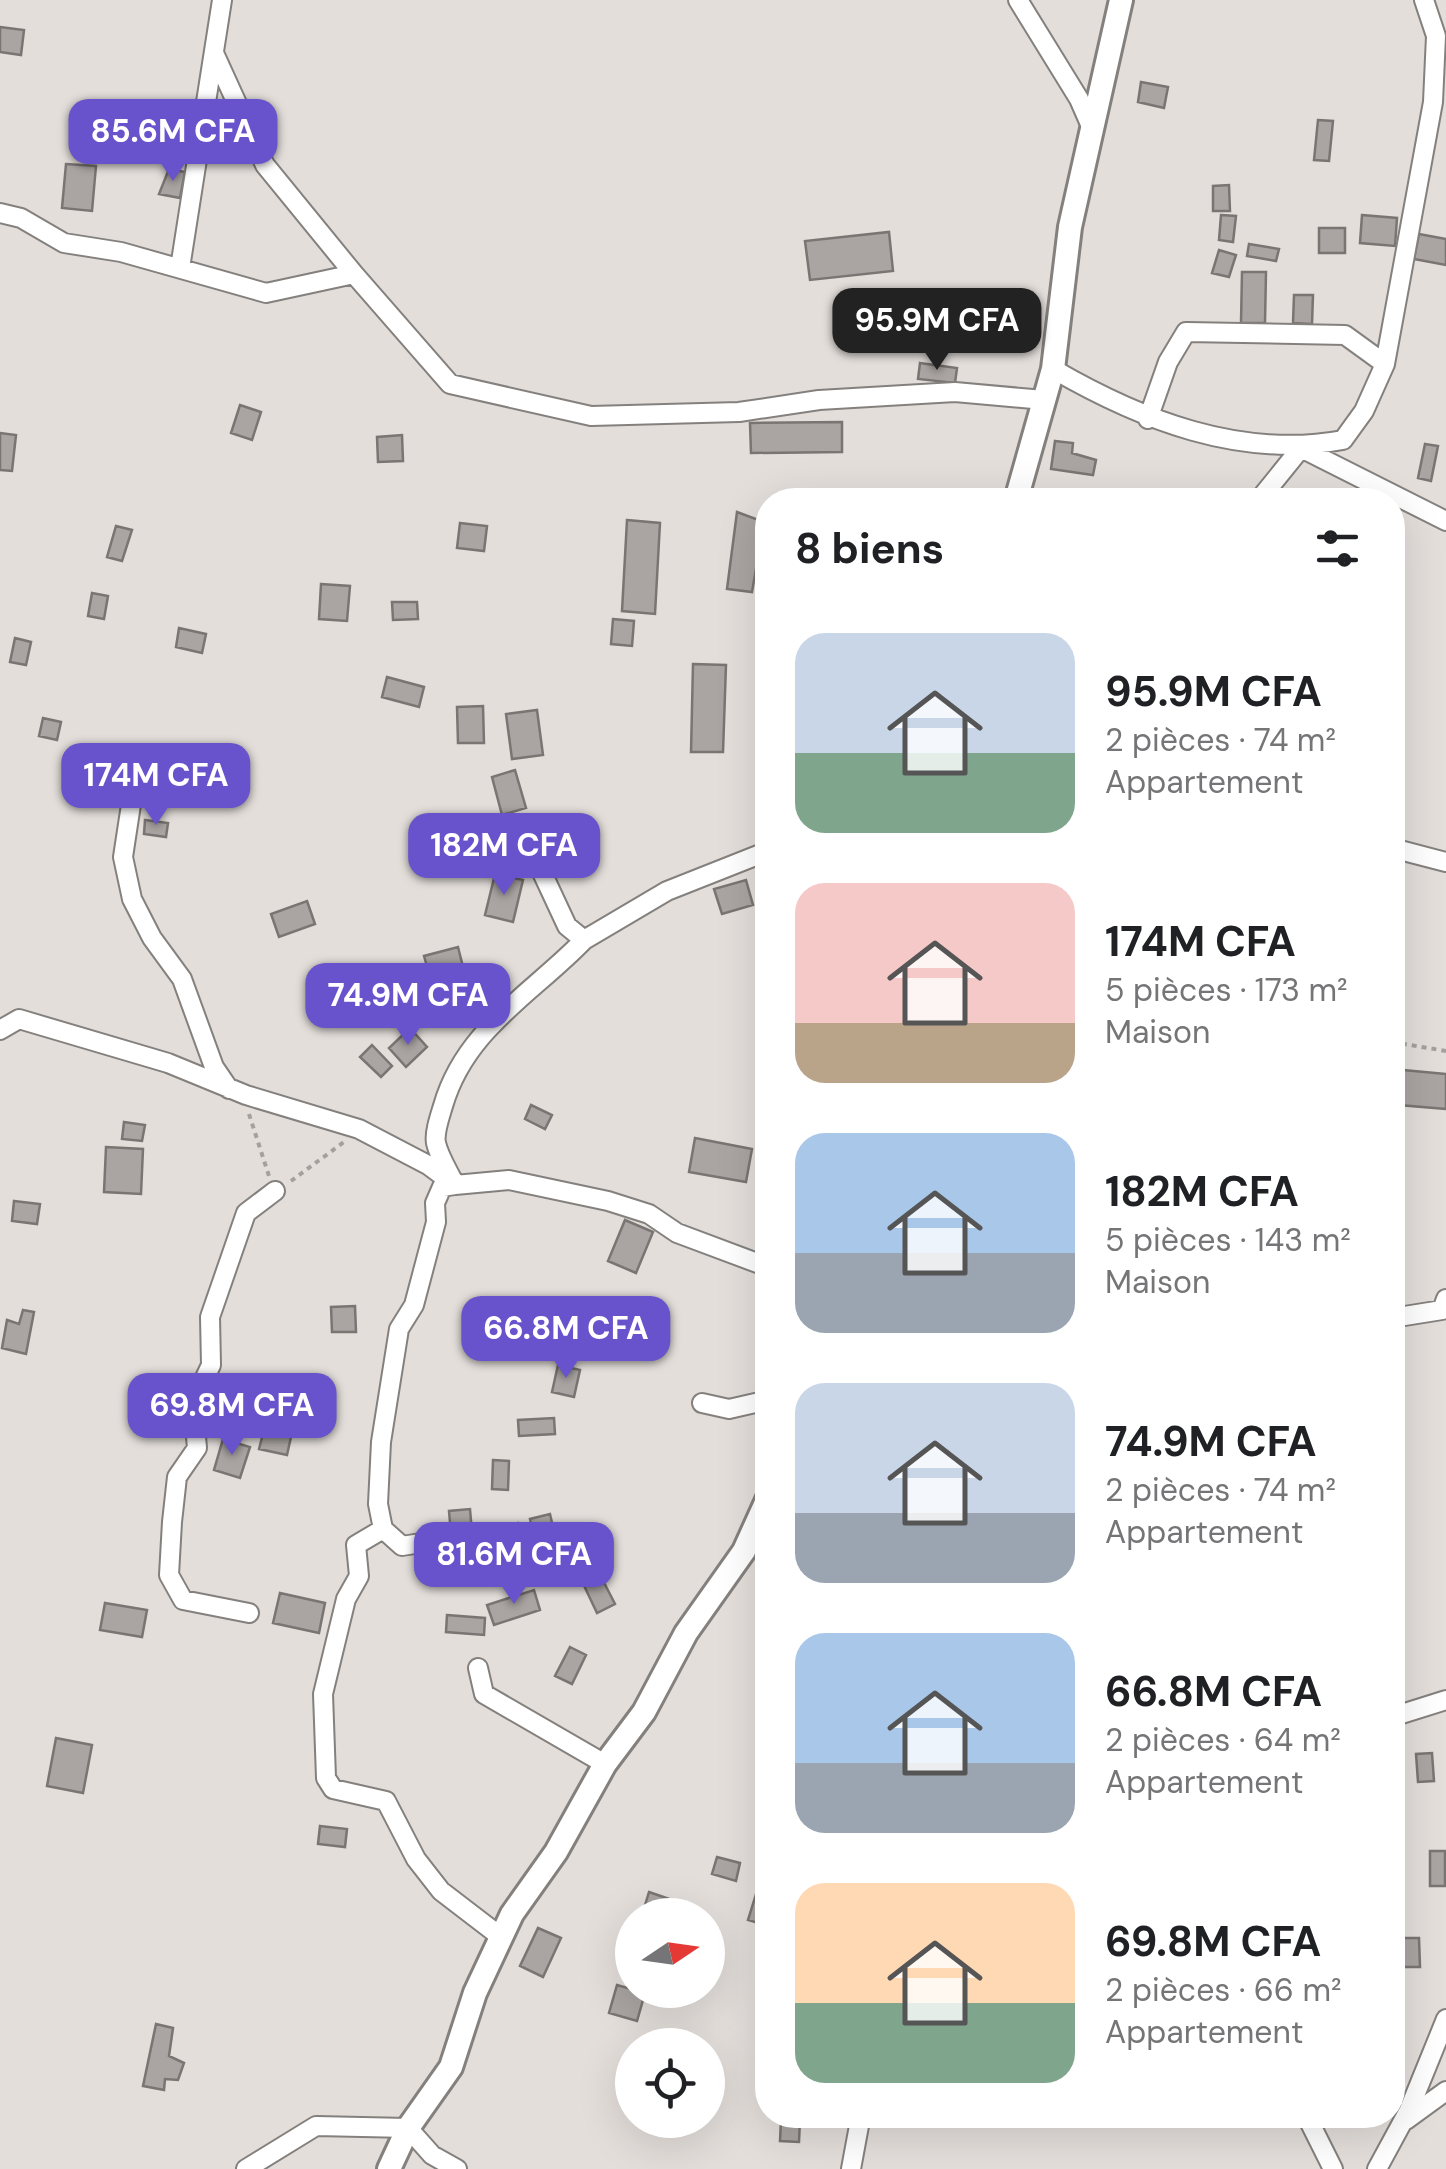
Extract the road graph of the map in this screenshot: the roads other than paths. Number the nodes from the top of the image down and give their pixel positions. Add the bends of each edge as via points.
1 (222, 0) edge
2 (1018, 0) edge
3 (1121, 0) edge
4 (1424, 0) edge
5 (213, 52) junction
6 (1093, 131) junction
7 (0, 213) edge
8 (180, 268) junction
9 (354, 274) junction
10 (1385, 364) junction
11 (1053, 369) junction
12 (1044, 400) junction
13 (1148, 419) junction
14 (1301, 448) junction
15 (1019, 488) edge
16 (1269, 488) edge
17 (1380, 488) edge
18 (1405, 500) edge
19 (1446, 521) edge
20 (134, 785) dead end
21 (510, 830) dead end
22 (1405, 851) edge
23 (755, 856) edge
24 (1446, 862) edge
25 (584, 940) junction
26 (0, 1030) edge
27 (238, 1092) junction
28 (455, 1185) junction
29 (275, 1191) road end
30 (755, 1261) edge
31 (1446, 1299) edge
32 (1405, 1316) edge
33 (702, 1403) dead end
34 (755, 1403) edge
35 (755, 1527) edge
36 (383, 1528) junction
37 (440, 1540) dead end
38 (249, 1613) dead end
39 (478, 1668) dead end
40 (1446, 1700) edge
41 (1405, 1713) edge
42 (605, 1764) junction
43 (501, 1937) junction
44 (1446, 2019) edge
45 (1446, 2092) edge
46 (1405, 2116) edge
47 (1405, 2121) edge
48 (408, 2128) junction
49 (859, 2128) edge
50 (1312, 2128) edge
51 (1399, 2128) edge
52 (246, 2169) edge
53 (388, 2169) edge
54 (457, 2169) edge
55 (851, 2169) edge
56 (1333, 2169) edge
57 (1377, 2169) edge

1 - 5 street
2 - 6 street
3 - 6 main road
4 - 10 street via 1436,36 1433,102
5 - 8 street
5 - 9 street via 265,165
6 - 11 main road via 1070,228
7 - 8 street via 64,243
8 - 9 street via 266,293
9 - 12 street via 450,384 591,416 739,412 954,392
10 - 13 street via 1346,334 1186,332
10 - 14 street via 1344,440
11 - 12 main road
11 - 13 street
12 - 15 main road
13 - 14 street via 1216,437
14 - 16 street
14 - 17 street
18 - 19 street
20 - 27 street via 123,857 132,900 182,978 214,1067
21 - 25 street via 533,854 567,926
22 - 24 street
23 - 25 street via 667,891
25 - 28 street via 543,983 508,1005 456,1066 435,1142
26 - 27 street via 20,1020
27 - 28 street via 359,1130
28 - 30 street via 508,1180 608,1201
28 - 36 street via 442,1187 435,1203 414,1305 399,1329 382,1442
29 - 38 street via 246,1213 210,1316 211,1366 194,1403 197,1448 178,1477 170,1558 169,1576 183,1600
31 - 32 street via 1442,1310
33 - 34 street via 729,1409
35 - 42 main road via 686,1632 644,1712
36 - 37 street via 402,1546
36 - 43 street via 356,1545 359,1576 328,1666 322,1716 326,1778 333,1789 386,1801 440,1892
39 - 42 street via 484,1694
40 - 41 street
42 - 43 main road
43 - 48 main road via 452,2066
44 - 46 street
45 - 47 street
48 - 52 street via 316,2126
48 - 53 main road
48 - 54 street via 432,2155
49 - 55 street
50 - 56 street
51 - 57 street

